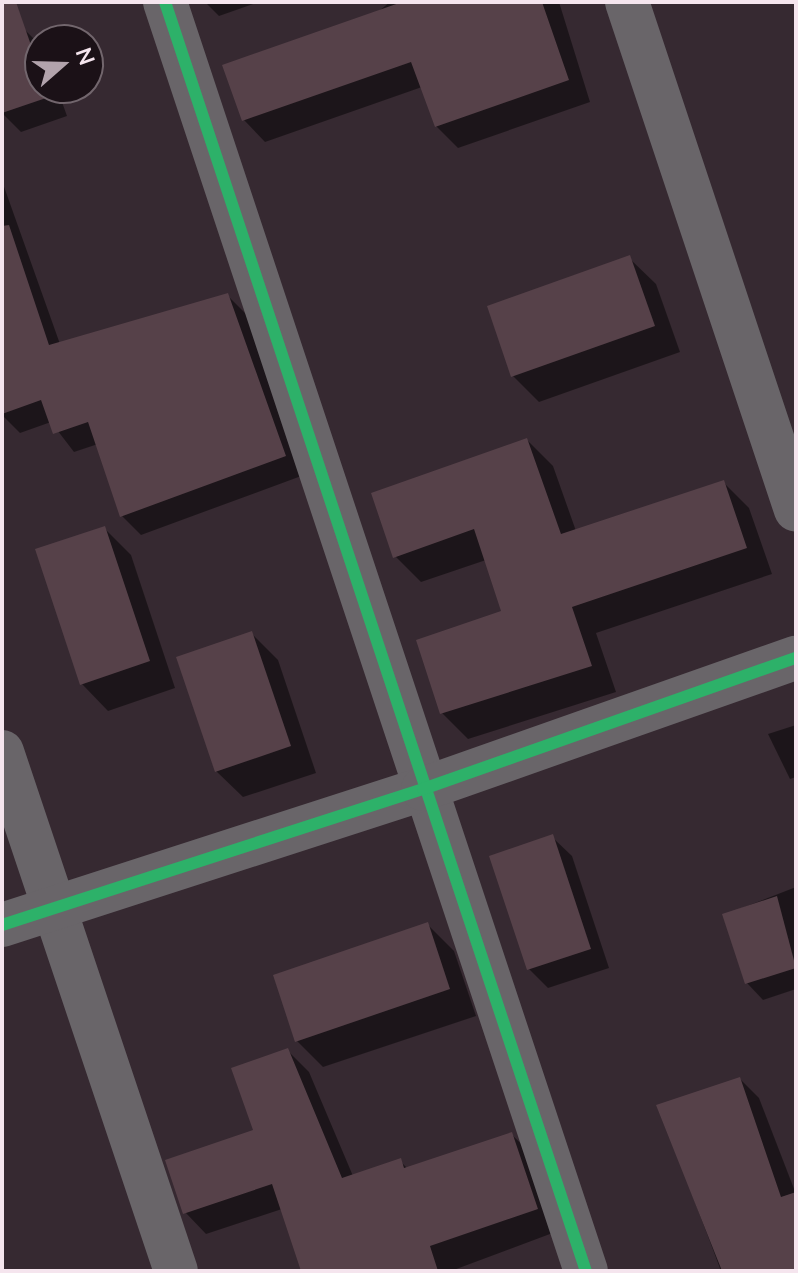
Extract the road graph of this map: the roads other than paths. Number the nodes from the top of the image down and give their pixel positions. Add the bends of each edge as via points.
1 (165, 2) edge
2 (638, 5) edge
3 (796, 510) edge
4 (796, 658) edge
5 (2, 752) edge
6 (423, 789) junction
7 (55, 907) junction
8 (2, 925) edge
9 (176, 1271) edge
10 (586, 1271) edge

1 - 6 street
2 - 3 street
4 - 6 street
5 - 7 street
6 - 7 street
6 - 10 street
7 - 8 street
7 - 9 street

